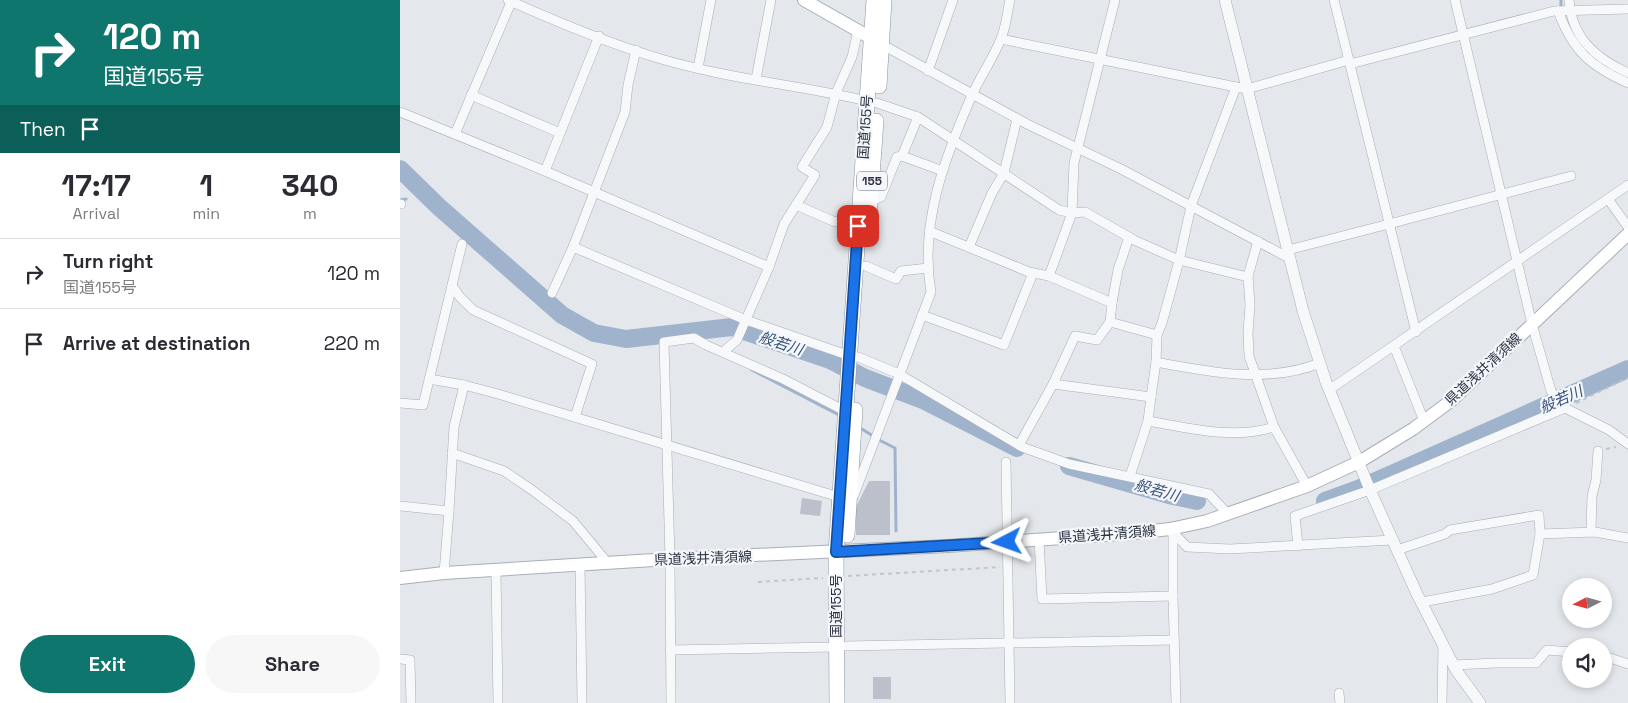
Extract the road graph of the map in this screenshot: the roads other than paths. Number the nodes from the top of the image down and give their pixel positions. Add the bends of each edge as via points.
1 (511, 0) edge
2 (711, 0) edge
3 (771, 0) edge
4 (804, 0) edge
5 (874, 0) edge
6 (884, 0) edge
7 (953, 0) edge
8 (1010, 0) edge
9 (1115, 0) edge
10 (1225, 0) edge
11 (1334, 0) edge
12 (1455, 0) edge
13 (1569, 0) edge
14 (1628, 10) edge
15 (1558, 11) junction
16 (1570, 11) junction
17 (1463, 34) junction
18 (599, 36) junction
19 (870, 38) junction
20 (1001, 39) junction
21 (636, 50) junction
22 (1101, 59) junction
23 (1349, 62) junction
24 (698, 68) junction
25 (928, 70) junction
26 (1628, 73) edge
27 (756, 79) junction
28 (1628, 83) edge
29 (1241, 88) junction
30 (836, 94) junction
31 (972, 94) junction
32 (472, 96) junction
33 (872, 102) junction
34 (400, 112) edge
35 (918, 116) junction
36 (1017, 119) junction
37 (560, 133) junction
38 (455, 134) junction
39 (954, 140) junction
40 (1078, 148) junction
41 (902, 156) junction
42 (545, 170) junction
43 (943, 171) junction
44 (1004, 173) junction
45 (1571, 176) dead end
46 (1628, 185) edge
47 (595, 192) junction
48 (1502, 195) junction
49 (1608, 199) junction
50 (870, 202) junction
51 (796, 205) junction
52 (1191, 206) junction
53 (1072, 213) junction
54 (1389, 224) junction
55 (858, 226) junction
56 (1628, 227) edge
57 (929, 231) junction
58 (1628, 234) edge
59 (1129, 237) junction
60 (1258, 241) junction
61 (462, 244) dead end
62 (573, 247) junction
63 (969, 247) junction
64 (1288, 254) junction
65 (1179, 260) junction
66 (1517, 262) junction
67 (866, 266) junction
68 (769, 267) junction
69 (928, 268) junction
70 (1033, 273) junction
71 (1049, 276) junction
72 (1248, 278) junction
73 (452, 286) junction
74 (552, 293) dead end
75 (1112, 302) junction
76 (922, 315) junction
77 (745, 322) junction
78 (1110, 322) junction
79 (1532, 324) junction
80 (1416, 332) junction
81 (1157, 336) junction
82 (1394, 346) junction
83 (724, 352) junction
84 (854, 358) junction
85 (1156, 362) junction
86 (1320, 362) junction
87 (1254, 374) junction
88 (898, 376) junction
89 (429, 378) junction
90 (852, 382) junction
91 (1053, 384) junction
92 (464, 385) junction
93 (1330, 390) junction
94 (1151, 397) junction
95 (400, 403) edge
96 (1564, 407) junction
97 (845, 411) junction
98 (575, 417) junction
99 (1424, 421) junction
100 (1148, 422) junction
101 (1274, 427) junction
102 (667, 445) junction
103 (1019, 445) junction
104 (1624, 445) edge
105 (1598, 451) road end
106 (452, 453) junction
107 (1006, 462) dead end
108 (1361, 468) junction
109 (1130, 476) junction
110 (1307, 486) junction
111 (1370, 490) junction
112 (845, 497) junction
113 (400, 506) edge
114 (449, 511) junction
115 (1228, 514) junction
116 (1172, 530) junction
117 (1591, 532) junction
118 (1540, 534) junction
119 (1628, 538) edge
120 (1039, 540) junction
121 (1007, 542) junction
122 (1395, 545) junction
123 (1298, 546) junction
124 (841, 552) junction
125 (670, 559) junction
126 (607, 562) junction
127 (580, 564) junction
128 (496, 569) junction
129 (444, 572) junction
130 (400, 578) edge
131 (1173, 596) junction
132 (1422, 602) junction
133 (1174, 640) junction
134 (1009, 644) junction
135 (1443, 644) junction
136 (841, 647) junction
137 (670, 650) junction
138 (1562, 651) edge
139 (400, 659) edge
140 (1612, 659) edge
141 (1628, 664) edge
142 (1454, 665) junction
143 (1339, 693) dead end
144 (411, 703) edge
145 (498, 703) edge
146 (582, 703) edge
147 (670, 703) edge
148 (837, 703) edge
149 (847, 703) edge
150 (1010, 703) edge
151 (1176, 703) edge
152 (1340, 703) edge
153 (1442, 703) edge
154 (1480, 703) edge

1 - 18 street via 548,18
1 - 32 street
2 - 24 street
3 - 27 street
4 - 19 main road
5 - 19 highway, 国道155号 / 155
6 - 19 highway, 国道155号 / 155
7 - 25 street
8 - 20 street
9 - 22 street
10 - 29 street
11 - 23 street
12 - 17 street
13 - 16 street
14 - 16 street
15 - 16 street
15 - 17 street
15 - 28 street via 1564,29 1579,52 1590,63
16 - 26 street via 1588,48
17 - 23 street
17 - 48 street
18 - 21 street
18 - 37 street
19 - 25 street
19 - 30 street via 852,57
19 - 33 highway, 国道155号 / 155
20 - 22 street
20 - 31 street
21 - 24 street
21 - 47 street via 625,112
22 - 29 street
22 - 40 street
23 - 29 street
23 - 54 street
24 - 27 street
25 - 31 street
27 - 30 street
29 - 52 street
29 - 64 street
30 - 33 street
30 - 51 street via 827,127 802,167 815,175
31 - 36 street
31 - 39 street
32 - 37 street
32 - 38 street
33 - 35 street
33 - 50 highway, 国道155号 / 155
33 - 55 highway, 国道155号 / 155
34 - 38 street
35 - 39 street
35 - 41 street
36 - 40 street
36 - 44 street
37 - 42 street
38 - 42 street
39 - 43 street
39 - 44 street
40 - 52 street
40 - 53 street via 1074,163
41 - 43 street
41 - 50 street via 897,157 881,197
42 - 47 street
43 - 57 street
44 - 53 street via 1059,210
44 - 63 street
45 - 48 street
46 - 49 street
47 - 62 street
47 - 68 street
48 - 54 street
48 - 66 street
49 - 56 street
49 - 66 street
50 - 67 highway, 国道155号 / 155
51 - 55 street via 833,221
51 - 68 street via 784,224
52 - 60 street
52 - 65 street
53 - 59 street via 1085,212
53 - 71 street
54 - 64 street
54 - 80 street
55 - 84 highway, 国道155号 / 155
57 - 63 street
57 - 69 street
58 - 79 main road, 県道浅井清須線
59 - 65 street
59 - 75 street
60 - 64 street
60 - 72 street
61 - 73 street
62 - 74 street
62 - 77 street
63 - 70 street
64 - 86 street
65 - 72 street
65 - 81 street
66 - 79 street
66 - 80 street
67 - 69 street via 896,279 901,271
67 - 84 highway, 国道155号 / 155
68 - 77 street
69 - 76 street via 931,292
70 - 71 street
70 - 76 street via 1004,345
71 - 75 street
72 - 87 street via 1249,356
73 - 89 street
73 - 98 street via 473,310 592,364
75 - 78 street
76 - 88 street
77 - 83 street via 737,340
77 - 84 street
78 - 81 street
78 - 91 street via 1097,340 1075,336
79 - 96 street via 1553,396
79 - 99 main road, 県道浅井清須線 via 1452,400
80 - 82 street
81 - 85 street
82 - 93 street
82 - 99 street
83 - 97 street
83 - 102 street via 694,338 664,342
84 - 88 street
84 - 90 highway, 国道155号 / 155
85 - 87 street
85 - 94 street
86 - 87 street via 1303,370
86 - 93 street
87 - 101 street
88 - 103 street
88 - 112 street via 857,488 853,496
89 - 92 street
89 - 95 street via 423,405
90 - 97 highway, 国道155号 / 155
90 - 112 highway, 国道155号 / 155
91 - 94 street
91 - 103 street
92 - 98 street
92 - 106 street via 454,427
93 - 108 street
94 - 100 street
96 - 104 street via 1609,430
96 - 111 street
97 - 112 highway, 国道155号 / 155
98 - 102 street
99 - 108 main road, 県道浅井清須線
100 - 101 street via 1237,433
100 - 109 street
101 - 110 street
102 - 112 street
102 - 125 street
103 - 109 street via 1069,464
105 - 117 street
106 - 114 street
106 - 126 street via 504,471 532,490 573,520
107 - 121 street
108 - 110 main road, 県道浅井清須線
108 - 111 street
109 - 115 street via 1209,494
110 - 115 main road, 県道浅井清須線
111 - 122 street
111 - 123 street via 1295,516
112 - 124 highway, 国道155号 / 155
113 - 114 street
114 - 129 street
115 - 116 main road, 県道浅井清須線
116 - 120 main road, 県道浅井清須線
116 - 123 street via 1187,547
116 - 131 street
117 - 118 street
117 - 119 street
118 - 122 street via 1539,515 1450,530 1445,534
118 - 132 street via 1533,575 1492,589
120 - 121 main road, 県道浅井清須線
120 - 131 street via 1042,599
121 - 124 main road, 県道浅井清須線
121 - 134 street
122 - 123 street
122 - 132 street
124 - 125 main road, 県道浅井清須線
124 - 136 highway, 国道155号 / 155
125 - 126 main road, 県道浅井清須線
125 - 137 street
126 - 127 main road, 県道浅井清須線
127 - 128 main road, 県道浅井清須線
127 - 146 street
128 - 129 main road, 県道浅井清須線
128 - 145 street
129 - 130 main road, 県道浅井清須線
131 - 133 street
132 - 135 street
133 - 134 street
133 - 151 street
134 - 136 street
134 - 150 street
135 - 142 street
135 - 153 street
136 - 137 street
136 - 148 highway, 国道155号 / 155
136 - 149 highway, 国道155号 / 155
137 - 147 street
138 - 142 street via 1547,650 1536,663
139 - 144 street via 410,660
140 - 141 street
142 - 154 street
143 - 152 street

